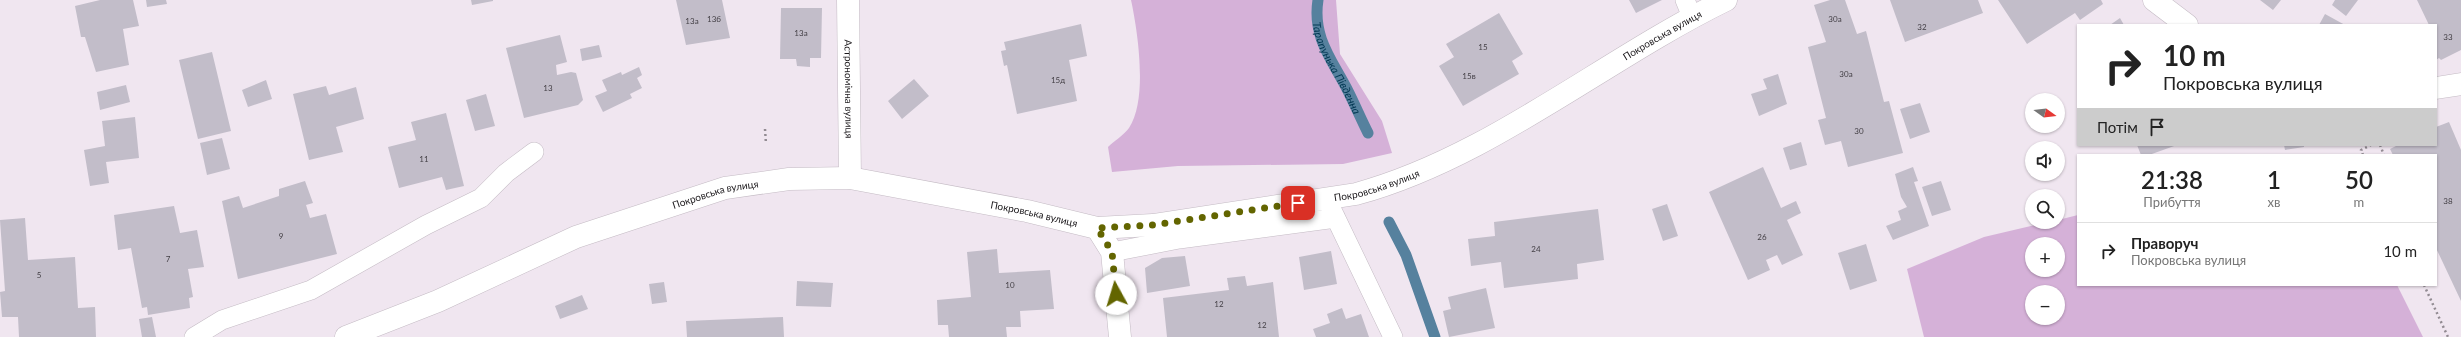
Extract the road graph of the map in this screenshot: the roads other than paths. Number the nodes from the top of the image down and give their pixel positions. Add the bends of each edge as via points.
1 (848, 0) edge
2 (1726, 0) edge
3 (2154, 0) edge
4 (1689, 8) edge
5 (2186, 24) edge
6 (2461, 84) edge
7 (2437, 88) edge
8 (534, 152) dead end
9 (850, 178) junction
10 (1332, 209) junction
11 (1097, 228) junction
12 (1112, 252) junction
13 (194, 337) edge
14 (346, 337) edge
15 (1120, 337) edge
16 (1393, 337) edge

1 - 9 street, Астрономічна вулиця
2 - 4 street, Покровська вулиця
3 - 5 street
4 - 10 street, Покровська вулиця via 1544,105 1446,160
6 - 7 street
8 - 13 lane via 506,173 481,198 426,225 311,290 222,320
9 - 11 street, Покровська вулиця via 1027,211
9 - 14 street, Покровська вулиця via 789,179 725,188 576,237 438,302
10 - 11 street, Покровська вулиця
10 - 12 lane
10 - 16 lane
11 - 12 street
12 - 15 street

